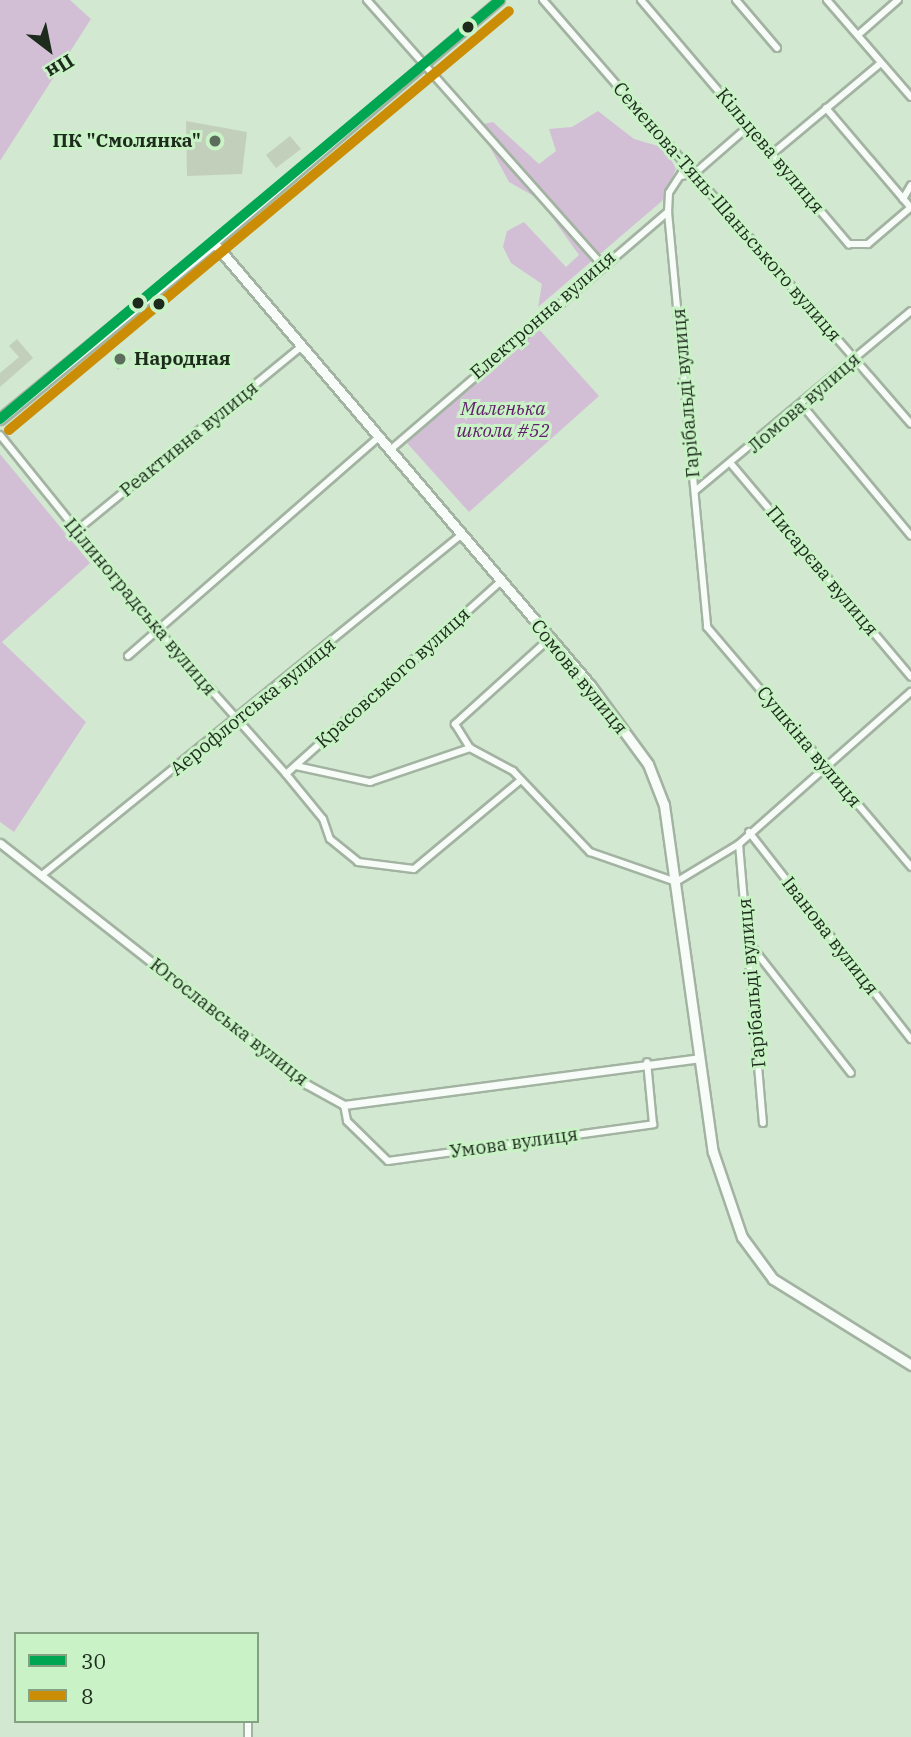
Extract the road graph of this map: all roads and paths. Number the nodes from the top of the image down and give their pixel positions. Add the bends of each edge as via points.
1 (367, 0) edge
2 (500, 0) edge
3 (542, 0) edge
4 (641, 0) edge
5 (736, 0) edge
6 (827, 0) edge
7 (898, 0) edge
8 (858, 35) junction
9 (777, 48) dead end
10 (881, 63) junction
11 (428, 66) junction
12 (911, 97) edge
13 (826, 108) junction
14 (749, 126) junction
15 (772, 153) junction
16 (687, 164) junction
17 (695, 173) junction
18 (681, 176) junction
19 (911, 185) edge
20 (903, 199) junction
21 (911, 208) edge
22 (668, 212) junction
23 (214, 243) junction
24 (601, 264) junction
25 (911, 312) edge
26 (301, 347) junction
27 (855, 359) junction
28 (802, 405) junction
29 (0, 419) edge
30 (911, 424) edge
31 (0, 435) edge
32 (379, 437) junction
33 (390, 450) junction
34 (732, 465) junction
35 (695, 491) junction
36 (76, 531) junction
37 (461, 535) junction
38 (911, 536) edge
39 (500, 582) junction
40 (155, 627) junction
41 (708, 627) joint
42 (549, 639) junction
43 (128, 656) dead end
44 (911, 677) edge
45 (911, 692) edge
46 (238, 720) junction
47 (470, 748) junction
48 (296, 766) junction
49 (826, 766) junction
50 (286, 774) junction
51 (521, 780) junction
52 (749, 832) junction
53 (0, 843) edge
54 (739, 844) junction
55 (911, 867) edge
56 (42, 875) junction
57 (676, 882) junction
58 (748, 941) junction
59 (911, 1039) edge
60 (699, 1058) junction
61 (647, 1062) junction
62 (851, 1073) dead end
63 (344, 1105) junction
64 (763, 1123) dead end
65 (911, 1365) edge

1 - 11 street
2 - 11 street
3 - 16 street, Семенова-Тянь-Шаньського вулиця
4 - 14 street, Кільцева вулиця
5 - 9 street
6 - 8 street
7 - 8 street
8 - 10 street
10 - 12 street
10 - 13 street
11 - 23 street
11 - 24 street
13 - 15 street
13 - 20 street
14 - 15 street, Кільцева вулиця
14 - 17 street
15 - 21 street, Кільцева вулиця via 849,244 868,244
16 - 17 street, Семенова-Тянь-Шаньського вулиця
16 - 18 street, Гарібальді вулиця
17 - 18 street
17 - 27 street, Семенова-Тянь-Шаньського вулиця
18 - 22 street, Гарібальді вулиця via 669,193
19 - 20 street
20 - 21 street
22 - 24 street, Електронна вулиця
22 - 35 street, Гарібальді вулиця
23 - 26 main road, Сомова вулиця
23 - 29 main road
24 - 33 street, Електронна вулиця
25 - 27 street, Ломова вулиця
26 - 32 main road, Сомова вулиця
26 - 36 street, Реактивна вулиця
27 - 28 street, Ломова вулиця
27 - 30 street, Семенова-Тянь-Шаньського вулиця
28 - 34 street, Ломова вулиця
28 - 38 street
31 - 36 street, Цілиноградська вулиця
32 - 33 main road, Сомова вулиця
32 - 40 street
33 - 37 main road, Сомова вулиця
34 - 35 street, Ломова вулиця
34 - 44 street, Писарєва вулиця
35 - 41 street, Гарібальді вулиця
36 - 40 street, Цілиноградська вулиця
37 - 39 main road, Сомова вулиця
37 - 46 street, Аерофлотська вулиця
39 - 42 main road, Сомова вулиця
39 - 48 street, Красовського вулиця
40 - 43 street
40 - 46 street, Цілиноградська вулиця
41 - 49 street, Сушкіна вулиця
42 - 47 street via 455,724
42 - 57 main road, Сомова вулиця via 654,776
45 - 49 street
46 - 50 street, Цілиноградська вулиця
46 - 56 street, Аерофлотська вулиця
47 - 48 street via 370,782
47 - 51 street
48 - 50 street, Красовського вулиця
49 - 52 street
49 - 55 street, Сушкіна вулиця
50 - 51 street, Цілиноградська вулиця via 324,821 330,839 358,862 410,870
51 - 57 street via 590,852
52 - 54 street
52 - 59 street, Іванова вулиця
53 - 56 street, Югославська вулиця
54 - 57 street
54 - 58 street, Гарібальді вулиця
56 - 63 street, Югославська вулиця via 306,1084
57 - 60 main road, Сомова вулиця
58 - 62 street
58 - 64 street, Гарібальді вулиця
60 - 61 street
60 - 65 main road, Сомова вулиця via 724,1194 755,1261 773,1279
61 - 63 street
61 - 63 street, Умова вулиця via 653,1124 428,1156 388,1161 347,1121

